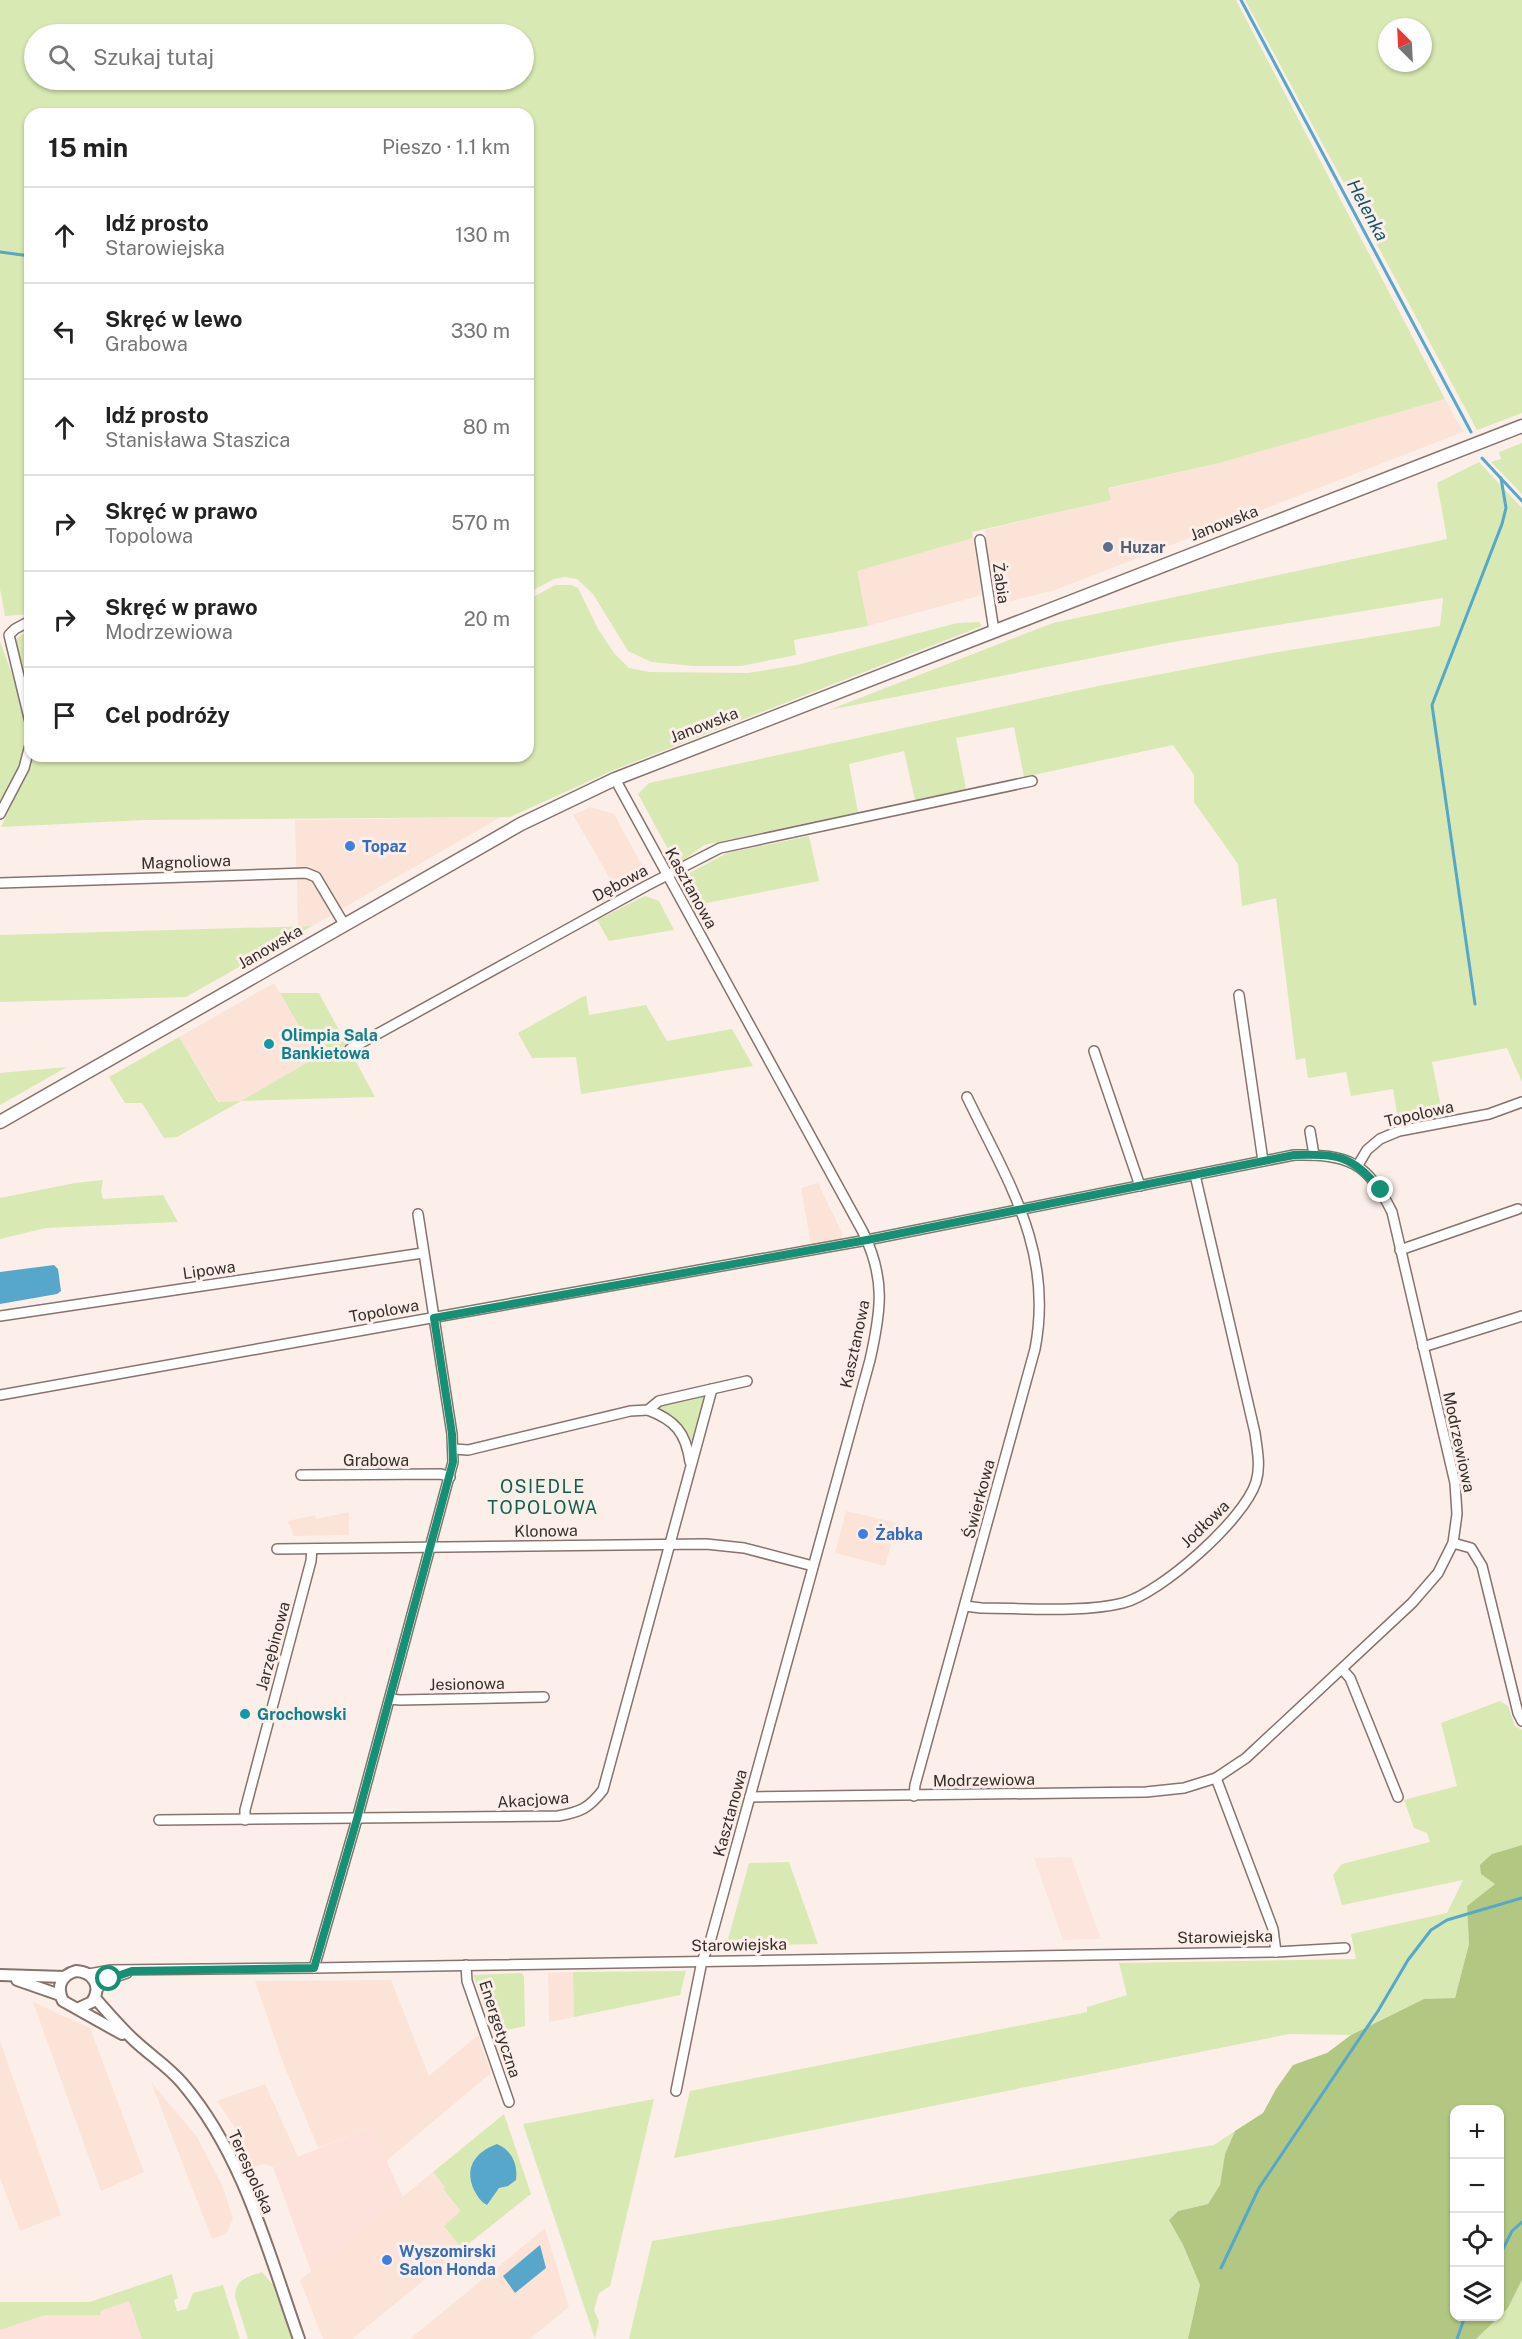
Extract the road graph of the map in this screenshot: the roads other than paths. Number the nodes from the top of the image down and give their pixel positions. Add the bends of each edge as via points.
1 (1522, 426) edge
2 (980, 540) dead end
3 (24, 623) edge
4 (994, 631) junction
5 (24, 697) edge
6 (26, 762) edge
7 (615, 779) junction
8 (1032, 781) dead end
9 (0, 814) edge
10 (667, 876) junction
11 (0, 883) edge
12 (344, 924) junction
13 (1239, 995) dead end
14 (350, 1049) dead end
15 (1094, 1051) dead end
16 (967, 1097) dead end
17 (1522, 1102) edge
18 (0, 1122) edge
19 (1310, 1131) dead end
20 (1314, 1155) junction
21 (1263, 1161) junction
22 (1358, 1165) junction
23 (1195, 1175) junction
24 (1140, 1186) junction
25 (1020, 1209) junction
26 (1518, 1209) dead end
27 (418, 1214) dead end
28 (867, 1240) junction
29 (1400, 1250) junction
30 (423, 1253) junction
31 (0, 1316) edge
32 (1522, 1316) edge
33 (434, 1318) junction
34 (1423, 1347) junction
35 (747, 1380) dead end
36 (712, 1389) junction
37 (0, 1395) edge
38 (648, 1410) junction
39 (454, 1449) junction
40 (690, 1468) junction
41 (301, 1475) dead end
42 (450, 1477) junction
43 (1454, 1543) junction
44 (670, 1544) junction
45 (431, 1547) junction
46 (312, 1549) junction
47 (277, 1550) dead end
48 (813, 1566) junction
49 (965, 1606) junction
50 (1342, 1669) junction
51 (544, 1697) dead end
52 (390, 1699) junction
53 (1522, 1722) edge
54 (1216, 1778) junction
55 (914, 1796) junction
56 (750, 1797) junction
57 (1398, 1797) dead end
58 (357, 1819) junction
59 (159, 1820) dead end
60 (245, 1820) junction
61 (1345, 1948) dead end
62 (1276, 1952) junction
63 (702, 1961) junction
64 (466, 1965) junction
65 (314, 1968) junction
66 (132, 1971) junction
67 (89, 1974) junction
68 (1, 1975) edge
69 (64, 1977) junction
70 (96, 1994) junction
71 (60, 1995) junction
72 (79, 2008) junction
73 (136, 2042) junction
74 (676, 2091) dead end
75 (508, 2102) dead end
76 (299, 2339) edge

1 - 4 main road, Janowska
2 - 4 street, Żabia
3 - 5 street via 9,635
4 - 7 main road, Janowska
6 - 9 street
7 - 10 street, Kasztanowa
7 - 12 main road, Janowska via 521,824
8 - 10 street, Dębowa via 720,848
10 - 14 street, Dębowa
10 - 28 street, Kasztanowa
11 - 12 street, Magnoliowa via 306,873 316,877
12 - 18 main road, Janowska
13 - 21 street
15 - 24 street
16 - 25 street
17 - 22 street, Topolowa via 1489,1114 1399,1131 1380,1139
19 - 20 street
20 - 21 street, Topolowa
20 - 22 street, Topolowa via 1324,1154
21 - 23 street, Topolowa
22 - 29 street, Modrzewiowa via 1381,1190 1392,1212
23 - 24 street, Topolowa
23 - 49 street, Jodłowa via 1255,1433 1259,1463 1256,1482 1245,1505 1169,1579 1125,1603 1101,1608
24 - 25 street, Topolowa
25 - 28 street, Topolowa
25 - 49 street, Świerkowa via 1036,1257 1040,1326
26 - 29 street
27 - 30 street
28 - 33 street, Topolowa
28 - 48 street, Kasztanowa via 875,1260 881,1306
29 - 34 street, Modrzewiowa
30 - 31 street, Lipowa
30 - 33 street
32 - 34 street
33 - 37 street, Topolowa
33 - 39 street
34 - 43 street, Modrzewiowa via 1455,1483
35 - 36 street
36 - 38 street via 659,1401
36 - 40 street, Akacjowa
38 - 39 street via 468,1450
38 - 40 street, Akacjowa via 677,1426 688,1445
39 - 42 street
40 - 44 street, Akacjowa
41 - 42 street, Grabowa
42 - 45 street
43 - 50 street, Modrzewiowa via 1438,1573 1418,1596
43 - 53 street via 1464,1544 1475,1552 1482,1566
44 - 45 street, Klonowa
44 - 48 street, Klonowa via 744,1548
44 - 58 street, Akacjowa via 603,1790 591,1805 558,1816
45 - 46 street, Klonowa
45 - 52 street
46 - 47 street, Klonowa
46 - 60 street, Jarzębinowa
48 - 56 street, Kasztanowa
49 - 55 street, Świerkowa
50 - 54 street, Modrzewiowa via 1246,1758
50 - 57 street via 1350,1678
51 - 52 street, Jesionowa
52 - 58 street
54 - 55 street, Modrzewiowa via 1184,1788 1146,1792
54 - 62 street via 1273,1929
55 - 56 street, Modrzewiowa
56 - 63 street, Kasztanowa
58 - 60 street, Akacjowa
58 - 65 street
59 - 60 street, Akacjowa
61 - 62 street, Starowiejska
62 - 63 street, Starowiejska
63 - 64 street, Starowiejska
63 - 74 street, Kasztanowa
64 - 65 street, Starowiejska
64 - 75 street, Energetyczna via 467,1981
65 - 66 street, Starowiejska
66 - 67 street, Starowiejska
66 - 70 street, Starowiejska via 109,1979
67 - 69 street via 76,1971
67 - 70 street via 95,1981
68 - 69 street
68 - 71 street
69 - 71 street
70 - 72 street via 90,2005
70 - 73 street, Terespolska
71 - 72 street via 67,2005
72 - 73 street, Terespolska
73 - 76 street, Terespolska via 182,2083 226,2146 245,2187

